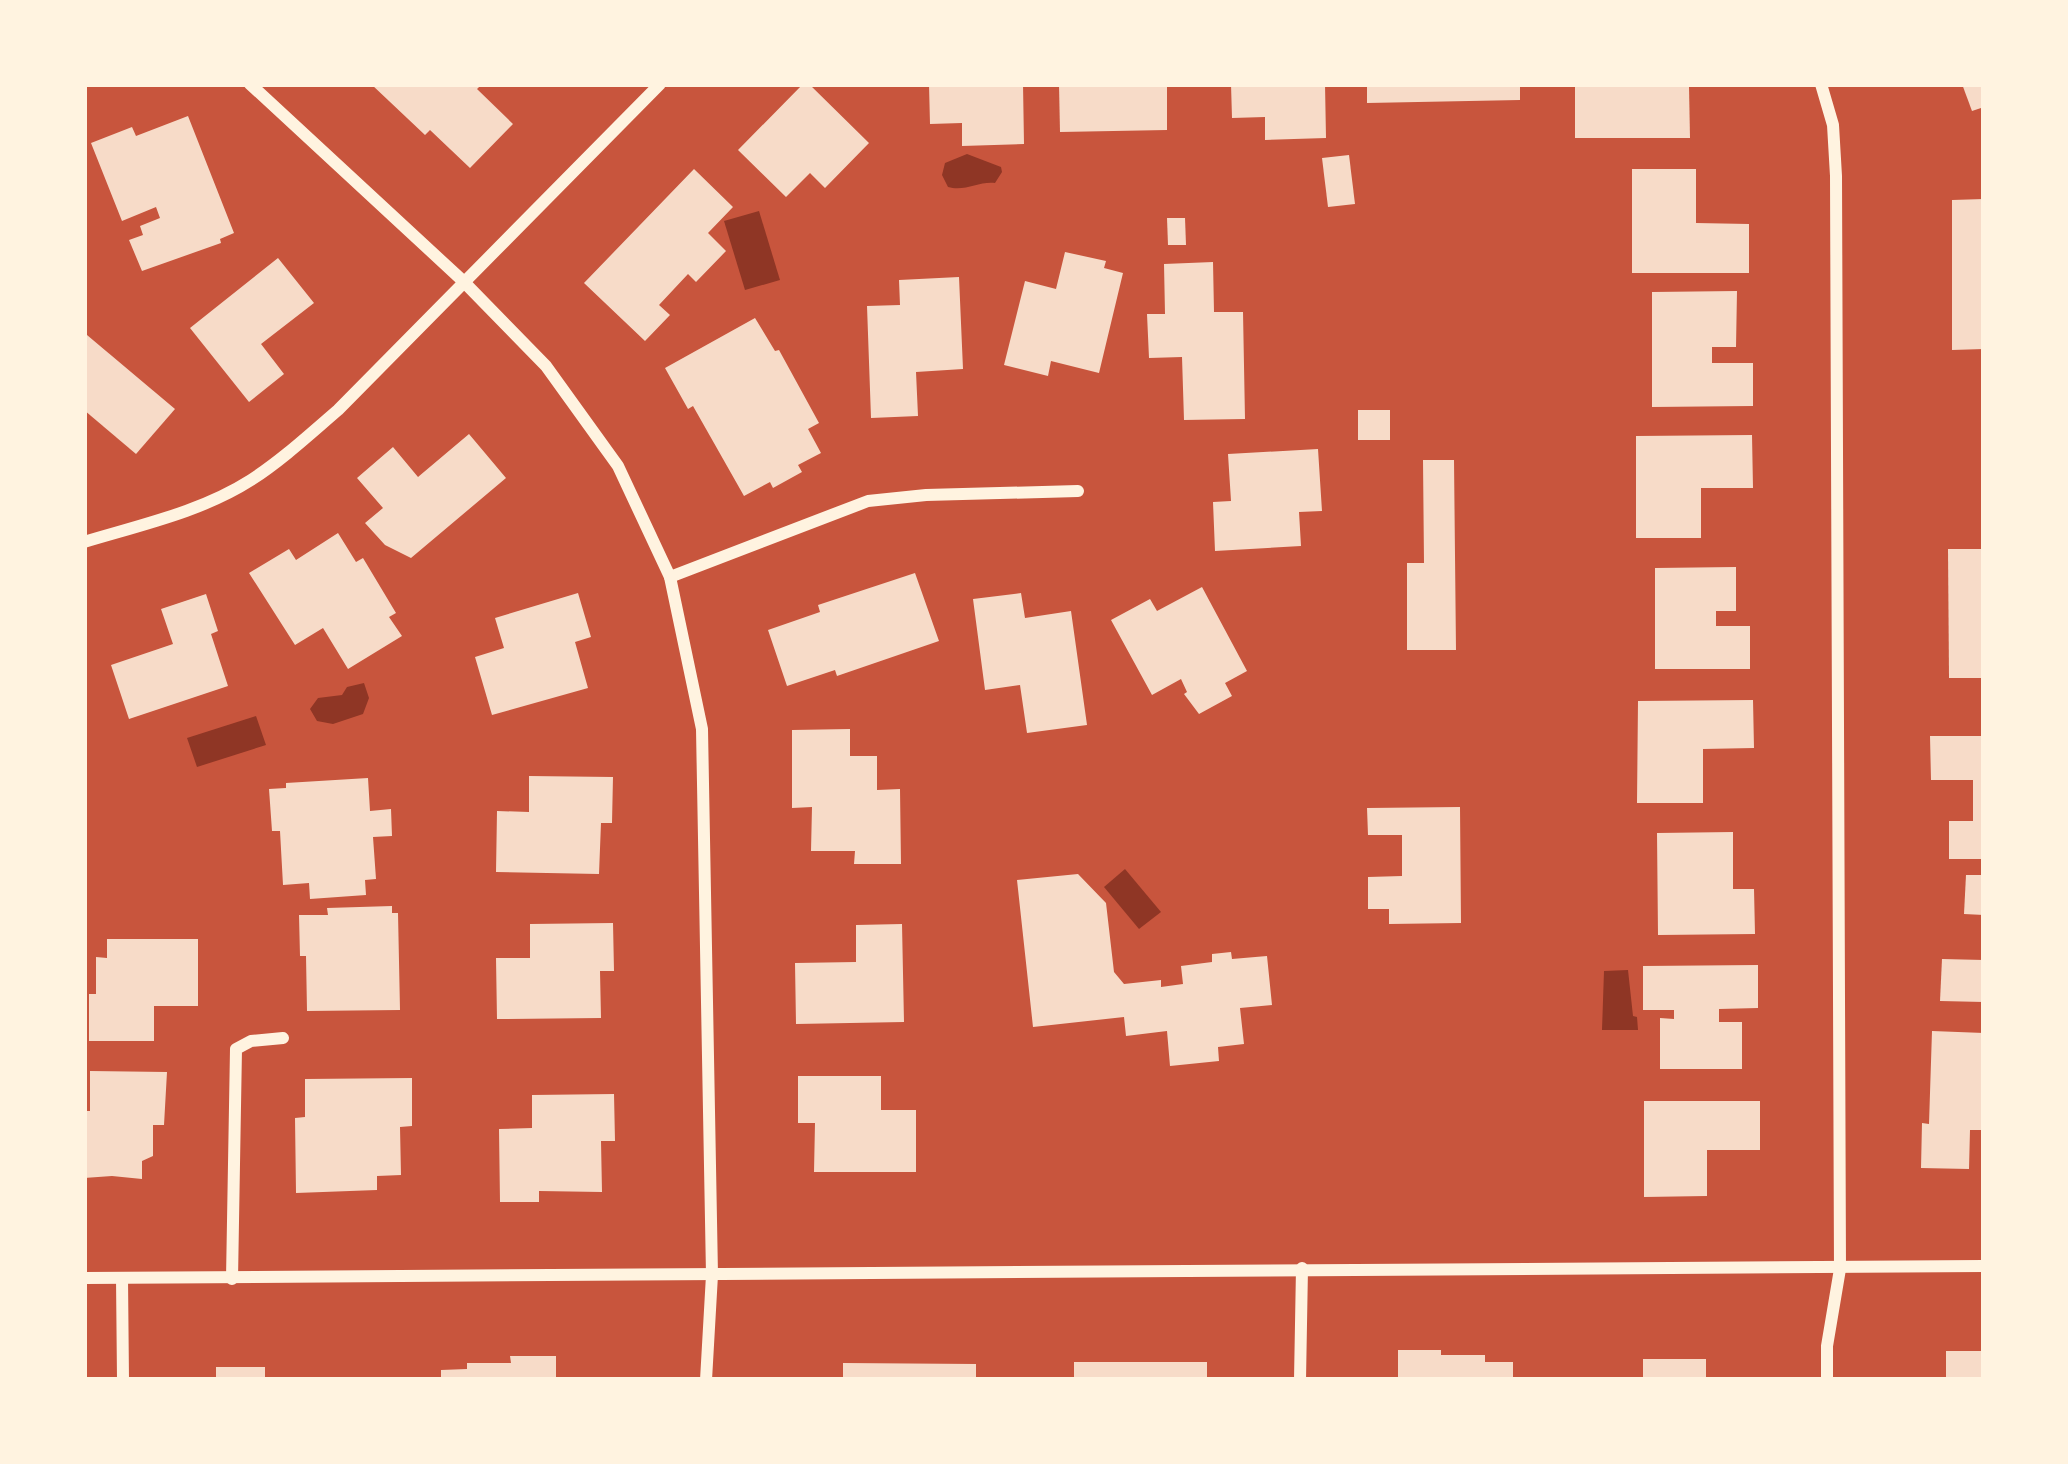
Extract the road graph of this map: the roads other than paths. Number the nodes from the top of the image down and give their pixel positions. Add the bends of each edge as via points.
1 (250, 84) edge
2 (660, 84) edge
3 (1821, 84) edge
4 (463, 281) junction
5 (1078, 491) dead end
6 (84, 542) edge
7 (670, 577) junction
8 (283, 1038) dead end
9 (1984, 1266) edge
10 (1302, 1268) junction
11 (1840, 1269) junction
12 (712, 1275) junction
13 (84, 1278) edge
14 (122, 1278) junction
15 (232, 1279) junction
16 (123, 1380) edge
17 (706, 1380) edge
18 (1300, 1380) edge
19 (1827, 1380) edge

1 - 4 street
2 - 4 street
3 - 11 street via 1836,176
4 - 6 street via 338,410 250,480 205,504
4 - 7 street via 546,366 618,466
5 - 7 street via 868,501
7 - 12 street via 702,729
8 - 15 street via 236,1049
9 - 11 street
10 - 11 street
10 - 12 street
10 - 18 street
11 - 19 street
12 - 15 street
12 - 17 street
13 - 14 street
14 - 15 street
14 - 16 street

